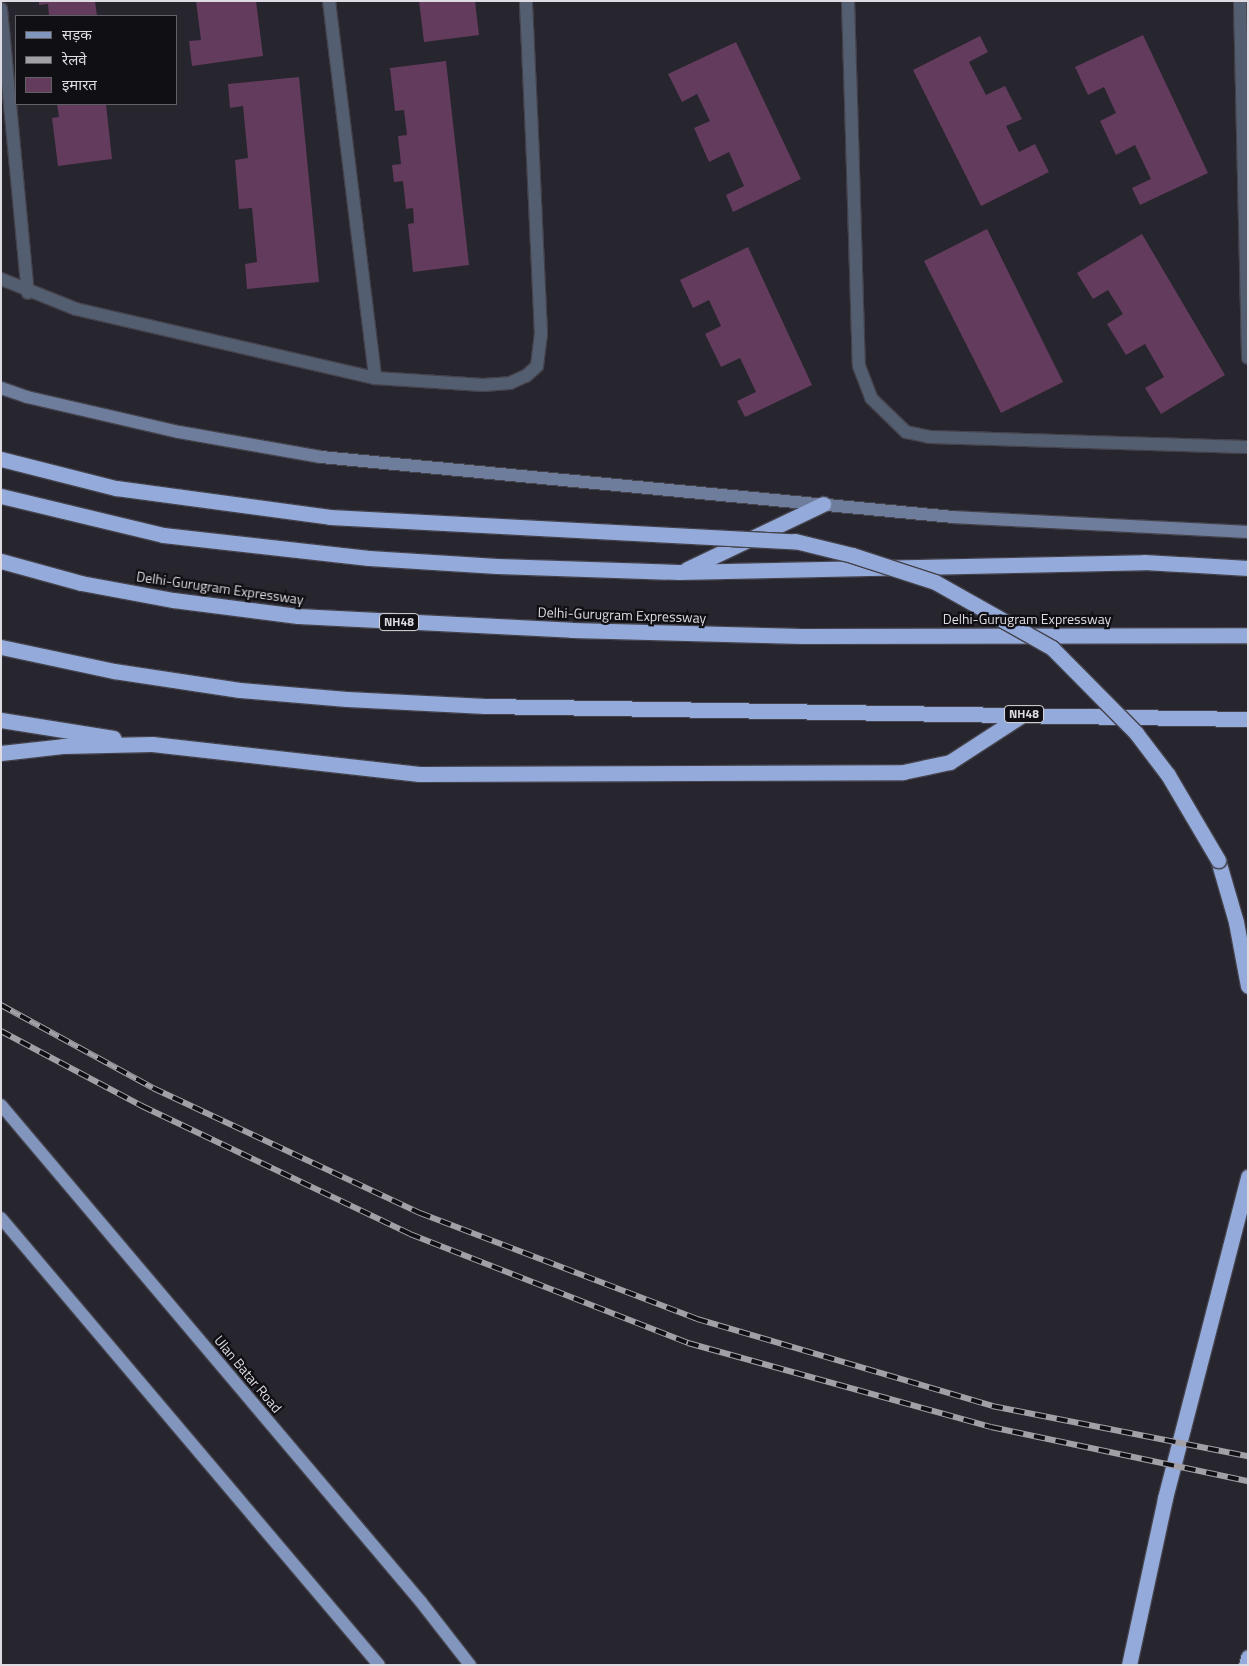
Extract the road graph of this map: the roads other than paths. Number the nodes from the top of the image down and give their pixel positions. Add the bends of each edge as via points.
1 (329, 1) edge
2 (526, 1) edge
3 (848, 1) edge
4 (1240, 1) edge
5 (1, 9) edge
6 (1, 279) edge
7 (28, 293) junction
8 (1248, 358) edge
9 (375, 378) junction
10 (1, 388) edge
11 (1248, 446) edge
12 (1, 458) edge
13 (1, 496) edge
14 (823, 504) junction
15 (1248, 532) edge
16 (1, 562) edge
17 (1248, 568) edge
18 (679, 572) junction
19 (1248, 635) edge
20 (1, 647) edge
21 (1024, 714) junction
22 (1248, 719) edge
23 (1, 720) edge
24 (152, 744) junction
25 (1, 753) edge
26 (1248, 986) edge
27 (1, 1105) edge
28 (1248, 1177) edge
29 (1, 1218) edge
30 (1248, 1657) edge
31 (379, 1665) edge
32 (470, 1665) edge
33 (1129, 1665) edge
34 (1246, 1665) edge

1 - 9 street
2 - 9 street via 541,334 537,366 526,376 510,383 483,385
3 - 11 street via 859,366 863,384 881,410 906,432 929,437
4 - 8 street
5 - 7 street
6 - 7 street
7 - 9 street via 76,310
10 - 14 main road via 179,432 321,457
12 - 26 highway, bridge via 116,488 330,518 795,541 852,554 935,582 1052,648 1136,733 1168,775 1218,860 1236,922
13 - 18 highway via 163,535 274,549 487,565
14 - 15 main road via 953,516
14 - 18 highway via 724,554
16 - 19 highway, Delhi-Gurugram Expressway / NH48 via 81,583 154,597 298,616 562,630 803,636
17 - 18 highway via 1144,562
20 - 21 highway, NH48 via 114,671 191,683 347,699 485,706
21 - 22 highway, NH48
21 - 24 highway via 950,762 903,772 419,774
23 - 24 highway
24 - 25 highway via 63,746
27 - 32 main road, Ulan Batar Road via 421,1602
28 - 33 highway via 1165,1498
29 - 31 main road
30 - 34 highway

